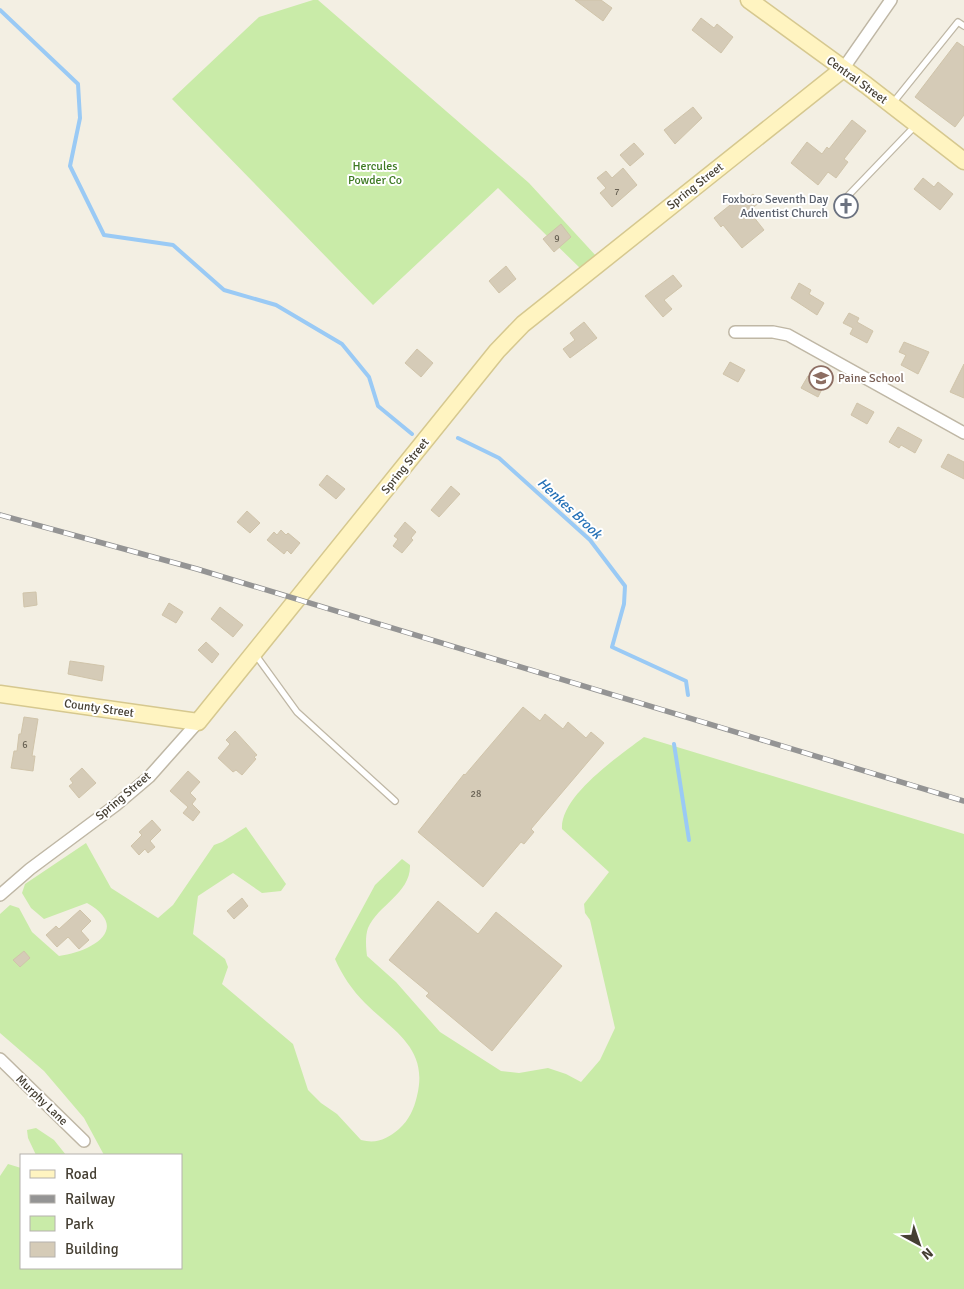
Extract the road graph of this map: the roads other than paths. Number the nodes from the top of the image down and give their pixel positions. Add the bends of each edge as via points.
1 (749, 0) edge
2 (891, 0) edge
3 (964, 26) edge
4 (843, 70) junction
5 (891, 105) junction
6 (917, 124) junction
7 (964, 161) edge
8 (842, 202) dead end
9 (734, 332) dead end
10 (964, 433) edge
11 (254, 652) junction
12 (0, 694) edge
13 (198, 722) junction
14 (395, 801) dead end
15 (0, 895) edge
16 (0, 1059) edge
17 (84, 1141) dead end

1 - 4 street, Central Street
2 - 4 street
3 - 5 lane via 958,22
4 - 5 street, Central Street
4 - 11 street, Spring Street via 523,324
5 - 6 street, Central Street
6 - 7 street, Central Street
6 - 8 lane
9 - 10 street via 788,335
11 - 13 street, Spring Street
11 - 14 lane via 297,712
12 - 13 street, County Street
13 - 15 street, Spring Street via 149,777
16 - 17 street, Murphy Lane

